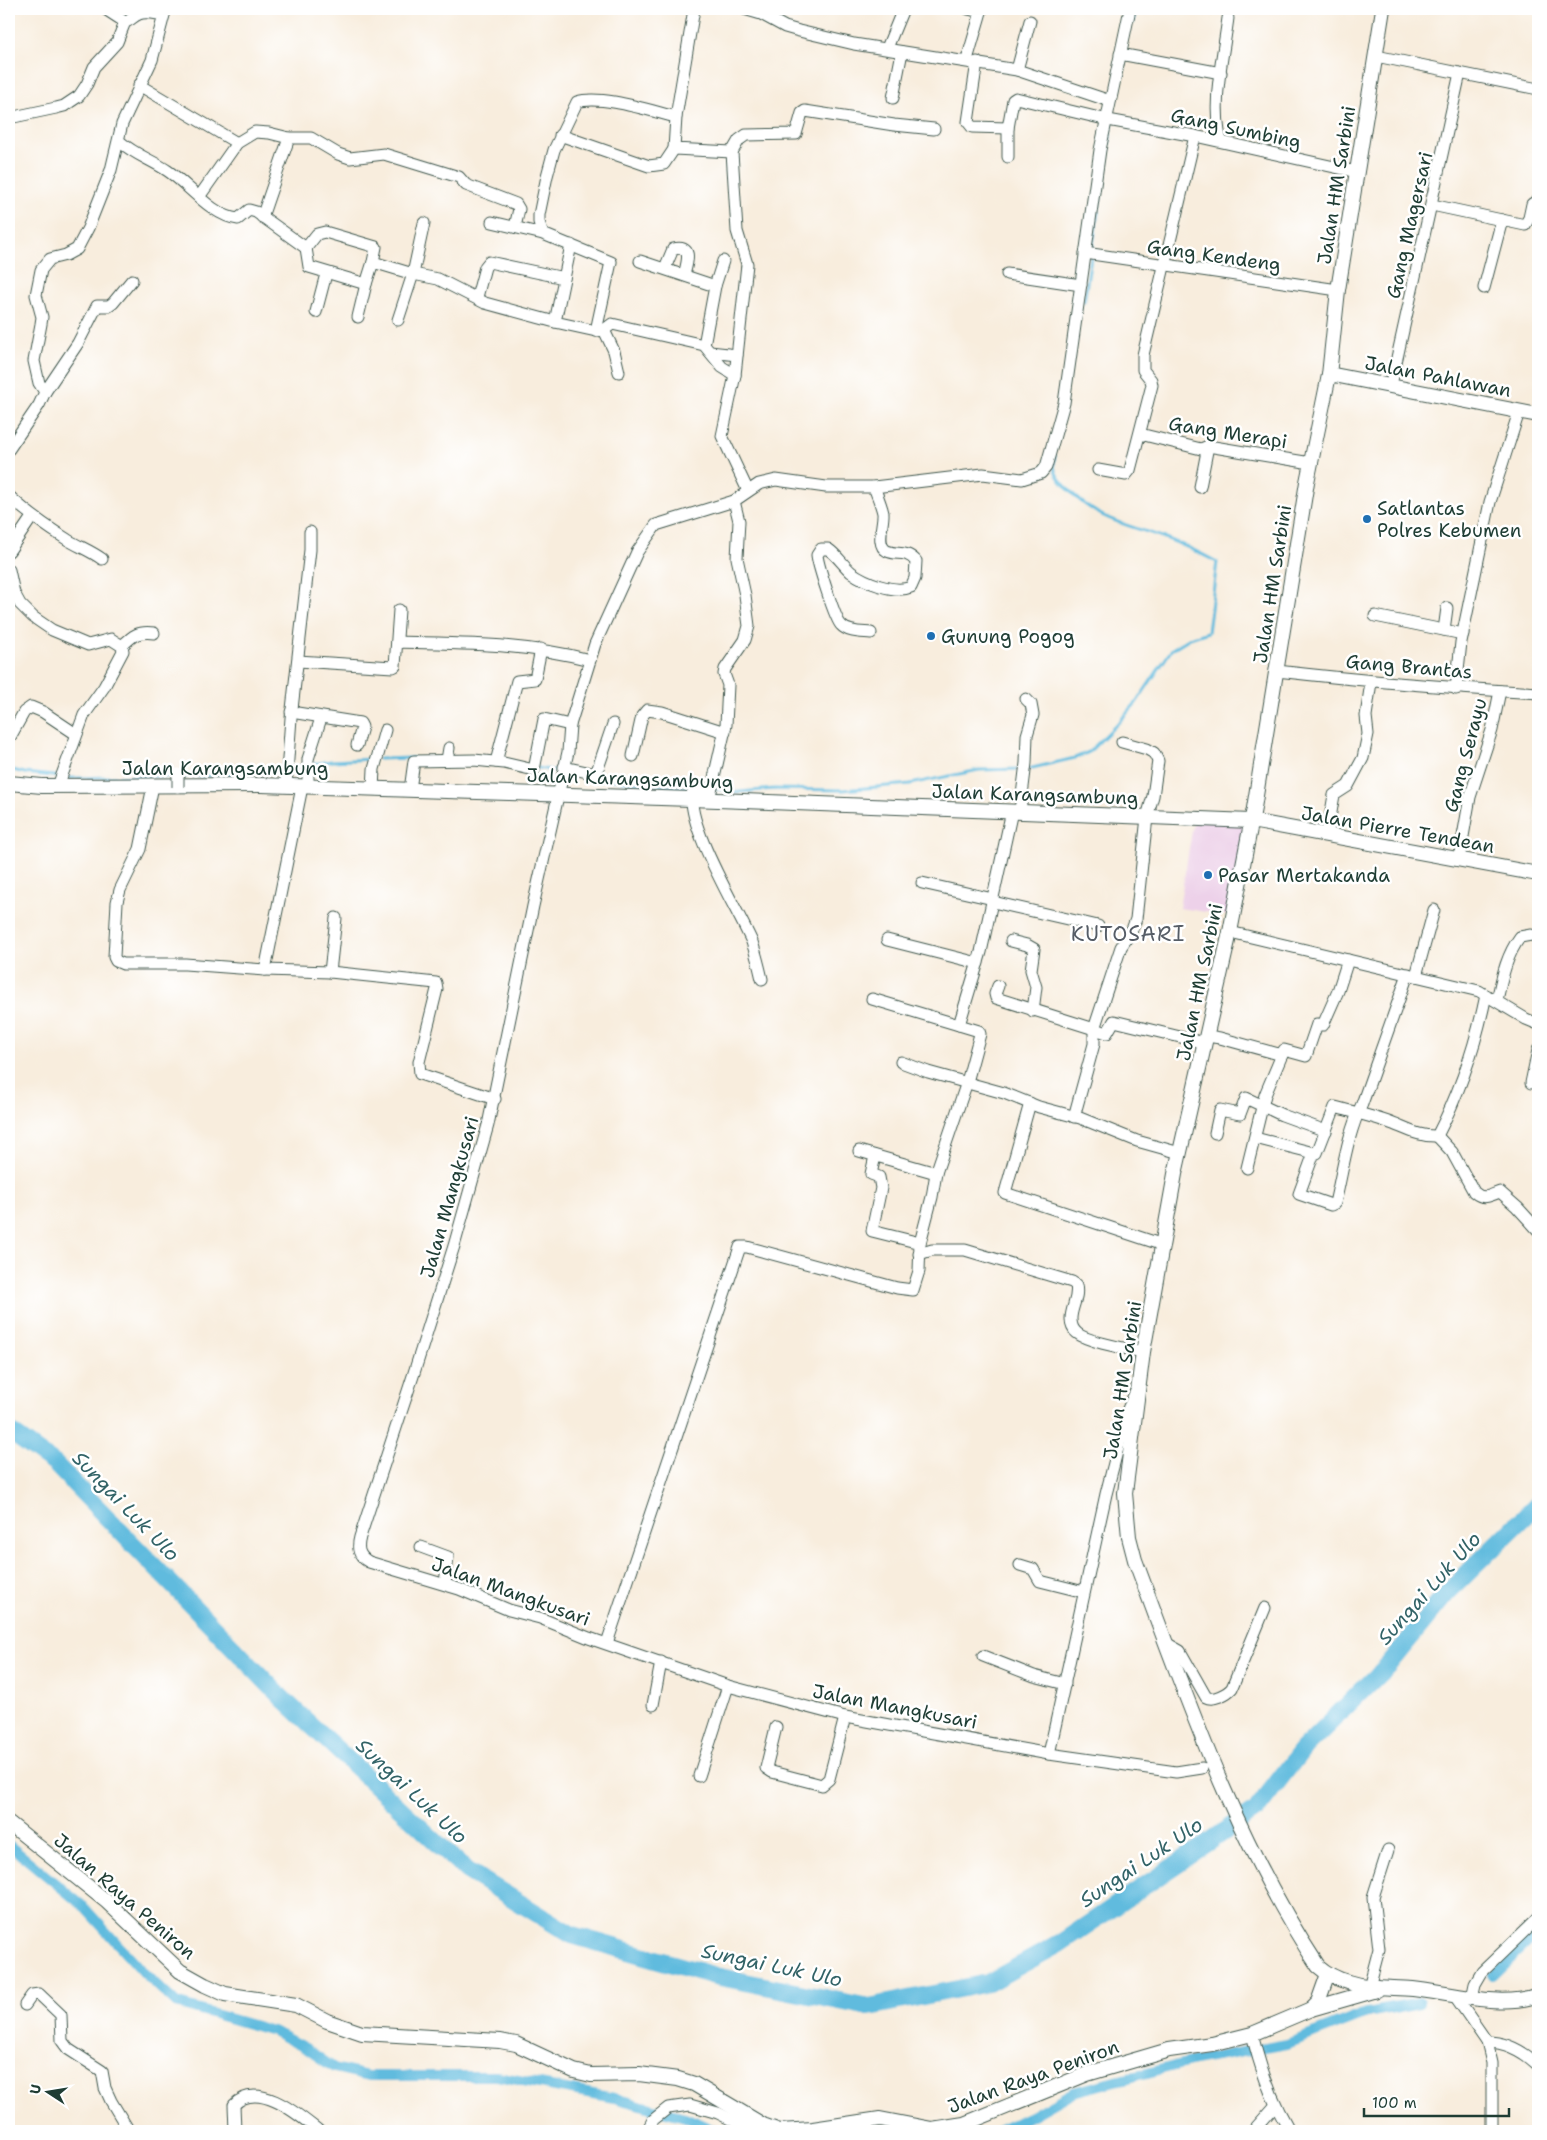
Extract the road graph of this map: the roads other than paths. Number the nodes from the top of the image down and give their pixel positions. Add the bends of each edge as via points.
1 (105, 9) edge
2 (694, 9) edge
3 (744, 9) edge
4 (904, 9) edge
5 (968, 9) edge
6 (1130, 9) edge
7 (1383, 9) edge
8 (981, 10) edge
9 (165, 12) edge
10 (1228, 18) dead end
11 (1030, 21) dead end
12 (125, 22) junction
13 (887, 48) junction
14 (902, 52) junction
15 (1120, 54) junction
16 (1376, 56) junction
17 (972, 61) junction
18 (1017, 70) junction
19 (1221, 73) junction
20 (1460, 73) junction
21 (139, 85) junction
22 (1538, 88) edge
23 (893, 98) dead end
24 (1110, 101) junction
25 (676, 117) junction
26 (9, 118) edge
27 (1113, 121) junction
28 (1008, 128) junction
29 (934, 129) dead end
30 (560, 135) junction
31 (1195, 136) junction
32 (289, 138) junction
33 (119, 140) junction
34 (1221, 142) junction
35 (237, 143) junction
36 (674, 149) junction
37 (732, 152) junction
38 (1008, 157) dead end
39 (1357, 172) junction
40 (199, 197) junction
41 (1538, 200) edge
42 (1432, 205) junction
43 (262, 217) junction
44 (1502, 220) junction
45 (492, 222) dead end
46 (424, 224) dead end
47 (515, 227) junction
48 (543, 234) junction
49 (571, 245) junction
50 (306, 248) junction
51 (1090, 254) junction
52 (640, 261) dead end
53 (374, 262) junction
54 (723, 262) dead end
55 (1163, 265) junction
56 (665, 268) junction
57 (326, 274) junction
58 (412, 274) junction
59 (1007, 274) dead end
60 (684, 275) junction
61 (564, 278) junction
62 (132, 280) dead end
63 (366, 284) junction
64 (1081, 285) junction
65 (715, 286) junction
66 (1484, 288) dead end
67 (1338, 290) junction
68 (476, 297) junction
69 (316, 312) dead end
70 (358, 317) dead end
71 (398, 320) dead end
72 (555, 322) junction
73 (600, 331) junction
74 (707, 349) junction
75 (737, 355) junction
76 (619, 372) dead end
77 (1330, 374) junction
78 (735, 375) junction
79 (1391, 385) junction
80 (45, 392) junction
81 (1521, 412) junction
82 (1538, 415) edge
83 (1140, 434) junction
84 (1208, 446) junction
85 (9, 449) edge
86 (1311, 463) junction
87 (1098, 470) dead end
88 (874, 487) junction
89 (1200, 487) dead end
90 (748, 491) junction
91 (9, 496) edge
92 (734, 501) junction
93 (32, 517) junction
94 (310, 532) dead end
95 (9, 551) edge
96 (102, 559) dead end
97 (9, 570) edge
98 (1447, 608) dead end
99 (399, 610) dead end
100 (1375, 616) dead end
101 (1444, 630) junction
102 (871, 632) dead end
103 (154, 633) dead end
104 (1463, 634) junction
105 (397, 642) junction
106 (122, 646) junction
107 (541, 649) junction
108 (590, 660) junction
109 (298, 661) junction
110 (1277, 671) junction
111 (1371, 682) junction
112 (1456, 689) junction
113 (1500, 691) junction
114 (1538, 693) edge
115 (1026, 699) dead end
116 (291, 712) junction
117 (321, 718) junction
118 (613, 724) dead end
119 (570, 725) junction
120 (386, 730) dead end
121 (725, 732) junction
122 (76, 734) junction
123 (9, 739) edge
124 (1122, 742) dead end
125 (357, 745) dead end
126 (633, 756) dead end
127 (496, 762) junction
128 (564, 771) junction
129 (287, 774) junction
130 (306, 782) junction
131 (9, 783) edge
132 (58, 785) junction
133 (153, 786) junction
134 (373, 789) junction
135 (410, 790) junction
136 (559, 794) junction
137 (691, 799) junction
138 (1016, 811) junction
139 (1147, 818) junction
140 (1250, 821) junction
141 (1327, 835) junction
142 (1459, 859) junction
143 (1538, 874) edge
144 (922, 883) dead end
145 (993, 901) junction
146 (1434, 910) dead end
147 (336, 918) dead end
148 (1098, 926) dead end
149 (1230, 932) junction
150 (1538, 937) edge
151 (887, 940) dead end
152 (1011, 941) dead end
153 (1348, 960) junction
154 (978, 963) junction
155 (265, 970) junction
156 (330, 972) junction
157 (1412, 975) junction
158 (762, 979) dead end
159 (998, 986) dead end
160 (1486, 995) junction
161 (872, 999) dead end
162 (1497, 1000) junction
163 (1033, 1011) junction
164 (1538, 1024) edge
165 (959, 1026) junction
166 (1094, 1028) junction
167 (1206, 1040) junction
168 (1538, 1050) edge
169 (1282, 1055) junction
170 (901, 1062) dead end
171 (967, 1082) junction
172 (1532, 1083) dead end
173 (495, 1099) junction
174 (1030, 1103) junction
175 (1262, 1106) junction
176 (1357, 1113) junction
177 (1074, 1117) junction
178 (1326, 1130) junction
179 (1215, 1133) dead end
180 (1437, 1136) junction
181 (1255, 1138) junction
182 (859, 1151) dead end
183 (1180, 1153) junction
184 (1314, 1153) junction
185 (875, 1156) junction
186 (1247, 1168) dead end
187 (936, 1172) junction
188 (1538, 1230) edge
189 (1163, 1245) junction
190 (919, 1248) junction
191 (1144, 1352) junction
192 (1139, 1388) junction
193 (421, 1546) dead end
194 (1020, 1565) dead end
195 (445, 1584) junction
196 (1084, 1592) junction
197 (1264, 1608) dead end
198 (607, 1643) junction
199 (1166, 1643) junction
200 (983, 1656) dead end
201 (661, 1662) junction
202 (1065, 1684) junction
203 (728, 1686) junction
204 (653, 1705) dead end
205 (844, 1717) junction
206 (776, 1727) dead end
207 (1049, 1754) junction
208 (1202, 1768) dead end
209 (699, 1776) dead end
210 (9, 1822) edge
211 (1388, 1850) dead end
212 (1538, 1918) edge
213 (1328, 1974) junction
214 (1369, 1987) junction
215 (1385, 1987) junction
216 (1538, 1995) edge
217 (1455, 1996) junction
218 (1472, 1998) junction
219 (25, 2005) dead end
220 (1311, 2009) junction
221 (1252, 2034) junction
222 (1487, 2042) junction
223 (1538, 2065) edge
224 (1275, 2106) junction
225 (763, 2124) junction
226 (1287, 2126) dead end
227 (914, 2128) edge
228 (129, 2131) edge
229 (235, 2131) edge
230 (319, 2131) edge
231 (647, 2131) edge
232 (1253, 2131) edge
233 (1492, 2131) edge

1 - 12 street
2 - 25 street
3 - 13 street via 799,31
4 - 13 street
5 - 8 street
6 - 15 street, Jalan Mangkusari
7 - 16 main road, Jalan HM Sarbini
8 - 17 street
9 - 12 street via 145,12
9 - 21 street via 156,48
10 - 19 street
11 - 18 street
12 - 26 street via 117,42 94,67 78,96 64,106
13 - 14 street
14 - 17 street
14 - 23 street
15 - 19 street
15 - 24 street, Jalan Mangkusari
16 - 20 street
16 - 39 main road, Jalan HM Sarbini
17 - 18 street
17 - 28 street via 968,124 972,127
18 - 24 street
19 - 34 street via 1216,124
20 - 22 street
20 - 42 street, Gang Magersari
21 - 33 street via 122,124
21 - 35 street
24 - 27 street, Jalan Mangkusari
25 - 30 street via 586,99 576,102
25 - 36 street
27 - 28 street, Gang Sumbing via 1015,98
27 - 31 street, Gang Sumbing
27 - 51 street, Jalan Mangkusari via 1100,150
28 - 38 street
29 - 37 street via 805,111 796,134 746,135
30 - 36 street via 649,166 664,164
30 - 48 street via 539,215
31 - 34 street, Gang Sumbing
31 - 55 street
32 - 35 street via 255,132
32 - 43 street
32 - 47 street via 311,138 350,158 384,154 460,178 466,186 516,204
33 - 40 street via 138,156 168,171
33 - 80 street via 94,214 79,246 74,251 50,259 44,264 38,279 36,295 42,317 34,361 39,383
34 - 39 street, Gang Sumbing
35 - 40 street
36 - 37 street
37 - 75 street via 736,231 747,264
39 - 67 main road, Jalan HM Sarbini
40 - 43 street via 233,218 238,219 249,210
41 - 44 street via 1532,204 1526,225
42 - 44 street
42 - 79 street, Gang Magersari
43 - 50 street
44 - 66 street
45 - 47 street
46 - 58 street
47 - 48 street
48 - 49 street
49 - 61 street
49 - 73 street via 611,262
50 - 53 street via 317,234 325,232 376,247
50 - 57 street via 309,267
51 - 55 street, Gang Kendeng
51 - 64 street, Jalan Mangkusari
52 - 56 street
53 - 58 street
53 - 63 street
54 - 65 street
55 - 67 street, Gang Kendeng
55 - 83 street via 1143,355 1143,370 1149,375 1152,385
56 - 60 street
56 - 60 street via 672,250 683,250 689,256
57 - 63 street
57 - 69 street
58 - 68 street via 438,279
58 - 71 street
59 - 64 street
60 - 65 street
61 - 68 street via 489,262
61 - 72 street
62 - 80 street via 109,306 96,306 78,343
63 - 70 street
64 - 88 street, Jalan Mangkusari via 1064,403 1046,467 1034,476 1022,479 983,474
65 - 74 street
67 - 77 main road, Jalan HM Sarbini
68 - 72 street via 493,306
72 - 73 street
73 - 74 street via 612,324
73 - 76 street via 614,351
74 - 75 street
74 - 78 street via 722,367
75 - 78 street
77 - 79 main road, Jalan Pahlawan
77 - 86 main road, Jalan HM Sarbini
78 - 90 street via 722,440
79 - 81 main road, Jalan Pahlawan
80 - 85 street
81 - 82 main road, Jalan Pahlawan
81 - 104 street via 1494,487
83 - 84 street, Gang Merapi via 1202,449
83 - 87 street via 1128,473 1122,475
84 - 86 street, Gang Merapi
84 - 89 street
86 - 110 main road, Jalan HM Sarbini
88 - 90 street, Jalan Mangkusari via 826,487 776,480
88 - 102 street via 883,514 883,547 888,551 902,552 916,561 911,587 895,590 865,579 852,573 828,549 821,549 818,555 841,625 853,631
90 - 92 street, Jalan Mangkusari
91 - 93 street
92 - 108 street, Jalan Mangkusari via 656,525 637,552
92 - 121 street via 739,521 737,558 749,626 745,640 725,669 728,685
93 - 95 street
93 - 96 street
94 - 109 street
97 - 106 street via 20,604 52,630 88,645 111,639
98 - 101 street
99 - 105 street
100 - 101 street
101 - 104 street
103 - 106 street via 134,634
104 - 112 street
105 - 107 street via 490,644
105 - 109 street via 395,666 391,668
106 - 122 street via 123,651
107 - 108 street
107 - 127 street via 535,679 516,681
108 - 119 street, Jalan Mangkusari
109 - 116 street
110 - 111 street, Gang Brantas
110 - 140 main road, Jalan HM Sarbini
111 - 112 street, Gang Brantas
111 - 141 street via 1363,758 1348,786 1334,795
112 - 113 street, Gang Brantas
113 - 114 street, Gang Brantas
113 - 142 street, Gang Serayu via 1492,730 1470,797
115 - 138 street via 1031,704 1033,715 1026,735 1026,762
116 - 117 street
116 - 129 street
117 - 125 street via 361,724
117 - 130 street via 308,759
118 - 128 street via 596,774
119 - 127 street via 544,720 534,770
119 - 128 street, Jalan Mangkusari
120 - 134 street via 374,769
121 - 126 street via 647,710 640,723
121 - 137 street via 712,787 707,794 693,790
122 - 123 street via 31,707 24,712
122 - 132 street
124 - 139 street via 1147,749 1158,761
127 - 135 street via 447,755 413,761
128 - 136 street, Jalan Mangkusari
129 - 130 main road, Jalan Karangsambung
129 - 133 main road, Jalan Karangsambung
130 - 134 main road, Jalan Karangsambung
130 - 155 street
131 - 132 main road, Jalan Karangsambung
132 - 133 main road, Jalan Karangsambung
133 - 155 street via 140,849 117,902 116,961 123,964 185,964
134 - 135 main road, Jalan Karangsambung
135 - 136 main road, Jalan Karangsambung
136 - 137 main road, Jalan Karangsambung
136 - 173 street, Jalan Mangkusari
137 - 138 main road, Jalan Karangsambung
137 - 158 street via 695,822 752,942
138 - 139 main road, Jalan Karangsambung
138 - 145 street
139 - 140 main road, Jalan Karangsambung
139 - 166 street via 1136,919 1120,947
140 - 141 main road, Jalan Pierre Tendean
140 - 149 main road, Jalan HM Sarbini
141 - 142 main road, Jalan Pierre Tendean
142 - 143 main road, Jalan Pierre Tendean
144 - 145 street
145 - 148 street
145 - 154 street
146 - 157 street
147 - 156 street
149 - 153 street
149 - 167 main road, Jalan HM Sarbini
150 - 162 street via 1520,937 1513,947 1507,958
151 - 154 street
152 - 163 street via 1034,949 1031,970 1036,987
153 - 157 street
153 - 169 street via 1330,1010 1323,1024 1317,1024 1306,1056 1284,1050
154 - 165 street
155 - 156 street
156 - 173 street via 436,983 419,1062 420,1074
157 - 160 street
157 - 176 street
159 - 163 street via 996,998
160 - 162 street
160 - 180 street via 1460,1090
161 - 165 street
162 - 164 street
163 - 166 street
165 - 171 street via 980,1032
166 - 167 street via 1107,1033 1114,1021
166 - 177 street via 1094,1044
167 - 169 street via 1220,1038
167 - 183 main road, Jalan HM Sarbini
168 - 172 street
169 - 175 street
170 - 171 street
171 - 174 street
171 - 187 street
173 - 195 street, Jalan Mangkusari via 454,1246 359,1544 360,1556 369,1562
174 - 177 street
174 - 189 street via 1005,1193
175 - 178 street
175 - 179 street via 1246,1098 1240,1114 1220,1110
175 - 181 street
176 - 178 street via 1335,1107
176 - 180 street via 1412,1132
176 - 184 street via 1333,1205 1299,1194
177 - 183 street
178 - 184 street via 1317,1154
180 - 188 street via 1452,1152 1478,1196 1487,1197 1500,1192
181 - 184 street
181 - 186 street
182 - 185 street
183 - 189 main road, Jalan HM Sarbini
185 - 187 street
185 - 190 street via 871,1174 880,1177 881,1188 872,1231
187 - 190 street
189 - 191 main road, Jalan HM Sarbini
190 - 191 street via 965,1250 1072,1282 1078,1294 1071,1321 1075,1332
190 - 198 street via 917,1279 915,1288 911,1290 740,1247
191 - 192 main road, Jalan HM Sarbini
192 - 196 street via 1123,1424
192 - 199 main road, Jalan HM Sarbini via 1125,1493 1128,1530 1135,1560
193 - 195 street via 448,1557
194 - 196 street via 1034,1569 1040,1581
195 - 198 street, Jalan Mangkusari via 509,1610
196 - 202 street
197 - 199 street via 1232,1688 1214,1698 1206,1697 1180,1651
198 - 201 street, Jalan Mangkusari
199 - 213 main road, Jalan HM Sarbini via 1216,1772 1250,1846 1314,1960
200 - 202 street
201 - 203 street, Jalan Mangkusari
201 - 204 street
202 - 207 street
203 - 205 street, Jalan Mangkusari
203 - 209 street
205 - 206 street via 829,1779 824,1784 768,1770 766,1765
205 - 207 street, Jalan Mangkusari
207 - 208 street, Jalan Mangkusari via 1176,1772
210 - 225 main road, Jalan Raya Peniron via 106,1901 180,1971 225,1994 296,2006 362,2034 516,2044 574,2071 592,2075 638,2074 678,2079 694,2084
211 - 214 street via 1373,1897 1379,1949
212 - 218 street via 1482,1972
213 - 214 main road
213 - 220 main road via 1318,2002
214 - 215 main road
215 - 217 main road
215 - 220 main road, Jalan Raya Peniron
216 - 218 main road via 1526,2000 1503,2002
217 - 218 main road
217 - 222 street
219 - 228 street via 32,1995 39,1994 61,2016 62,2041 68,2049 102,2071 111,2101
220 - 221 main road, Jalan Raya Peniron
221 - 224 street
221 - 227 main road, Jalan Raya Peniron via 1169,2050 1087,2074 964,2124
222 - 223 street via 1508,2044
222 - 233 street via 1492,2063
224 - 226 street
224 - 232 street
225 - 227 main road, Jalan Raya Peniron via 780,2131 795,2131 880,2119
225 - 231 street via 753,2128 744,2126 718,2113 690,2105 668,2108
229 - 230 street via 234,2105 243,2098 257,2096 283,2105

